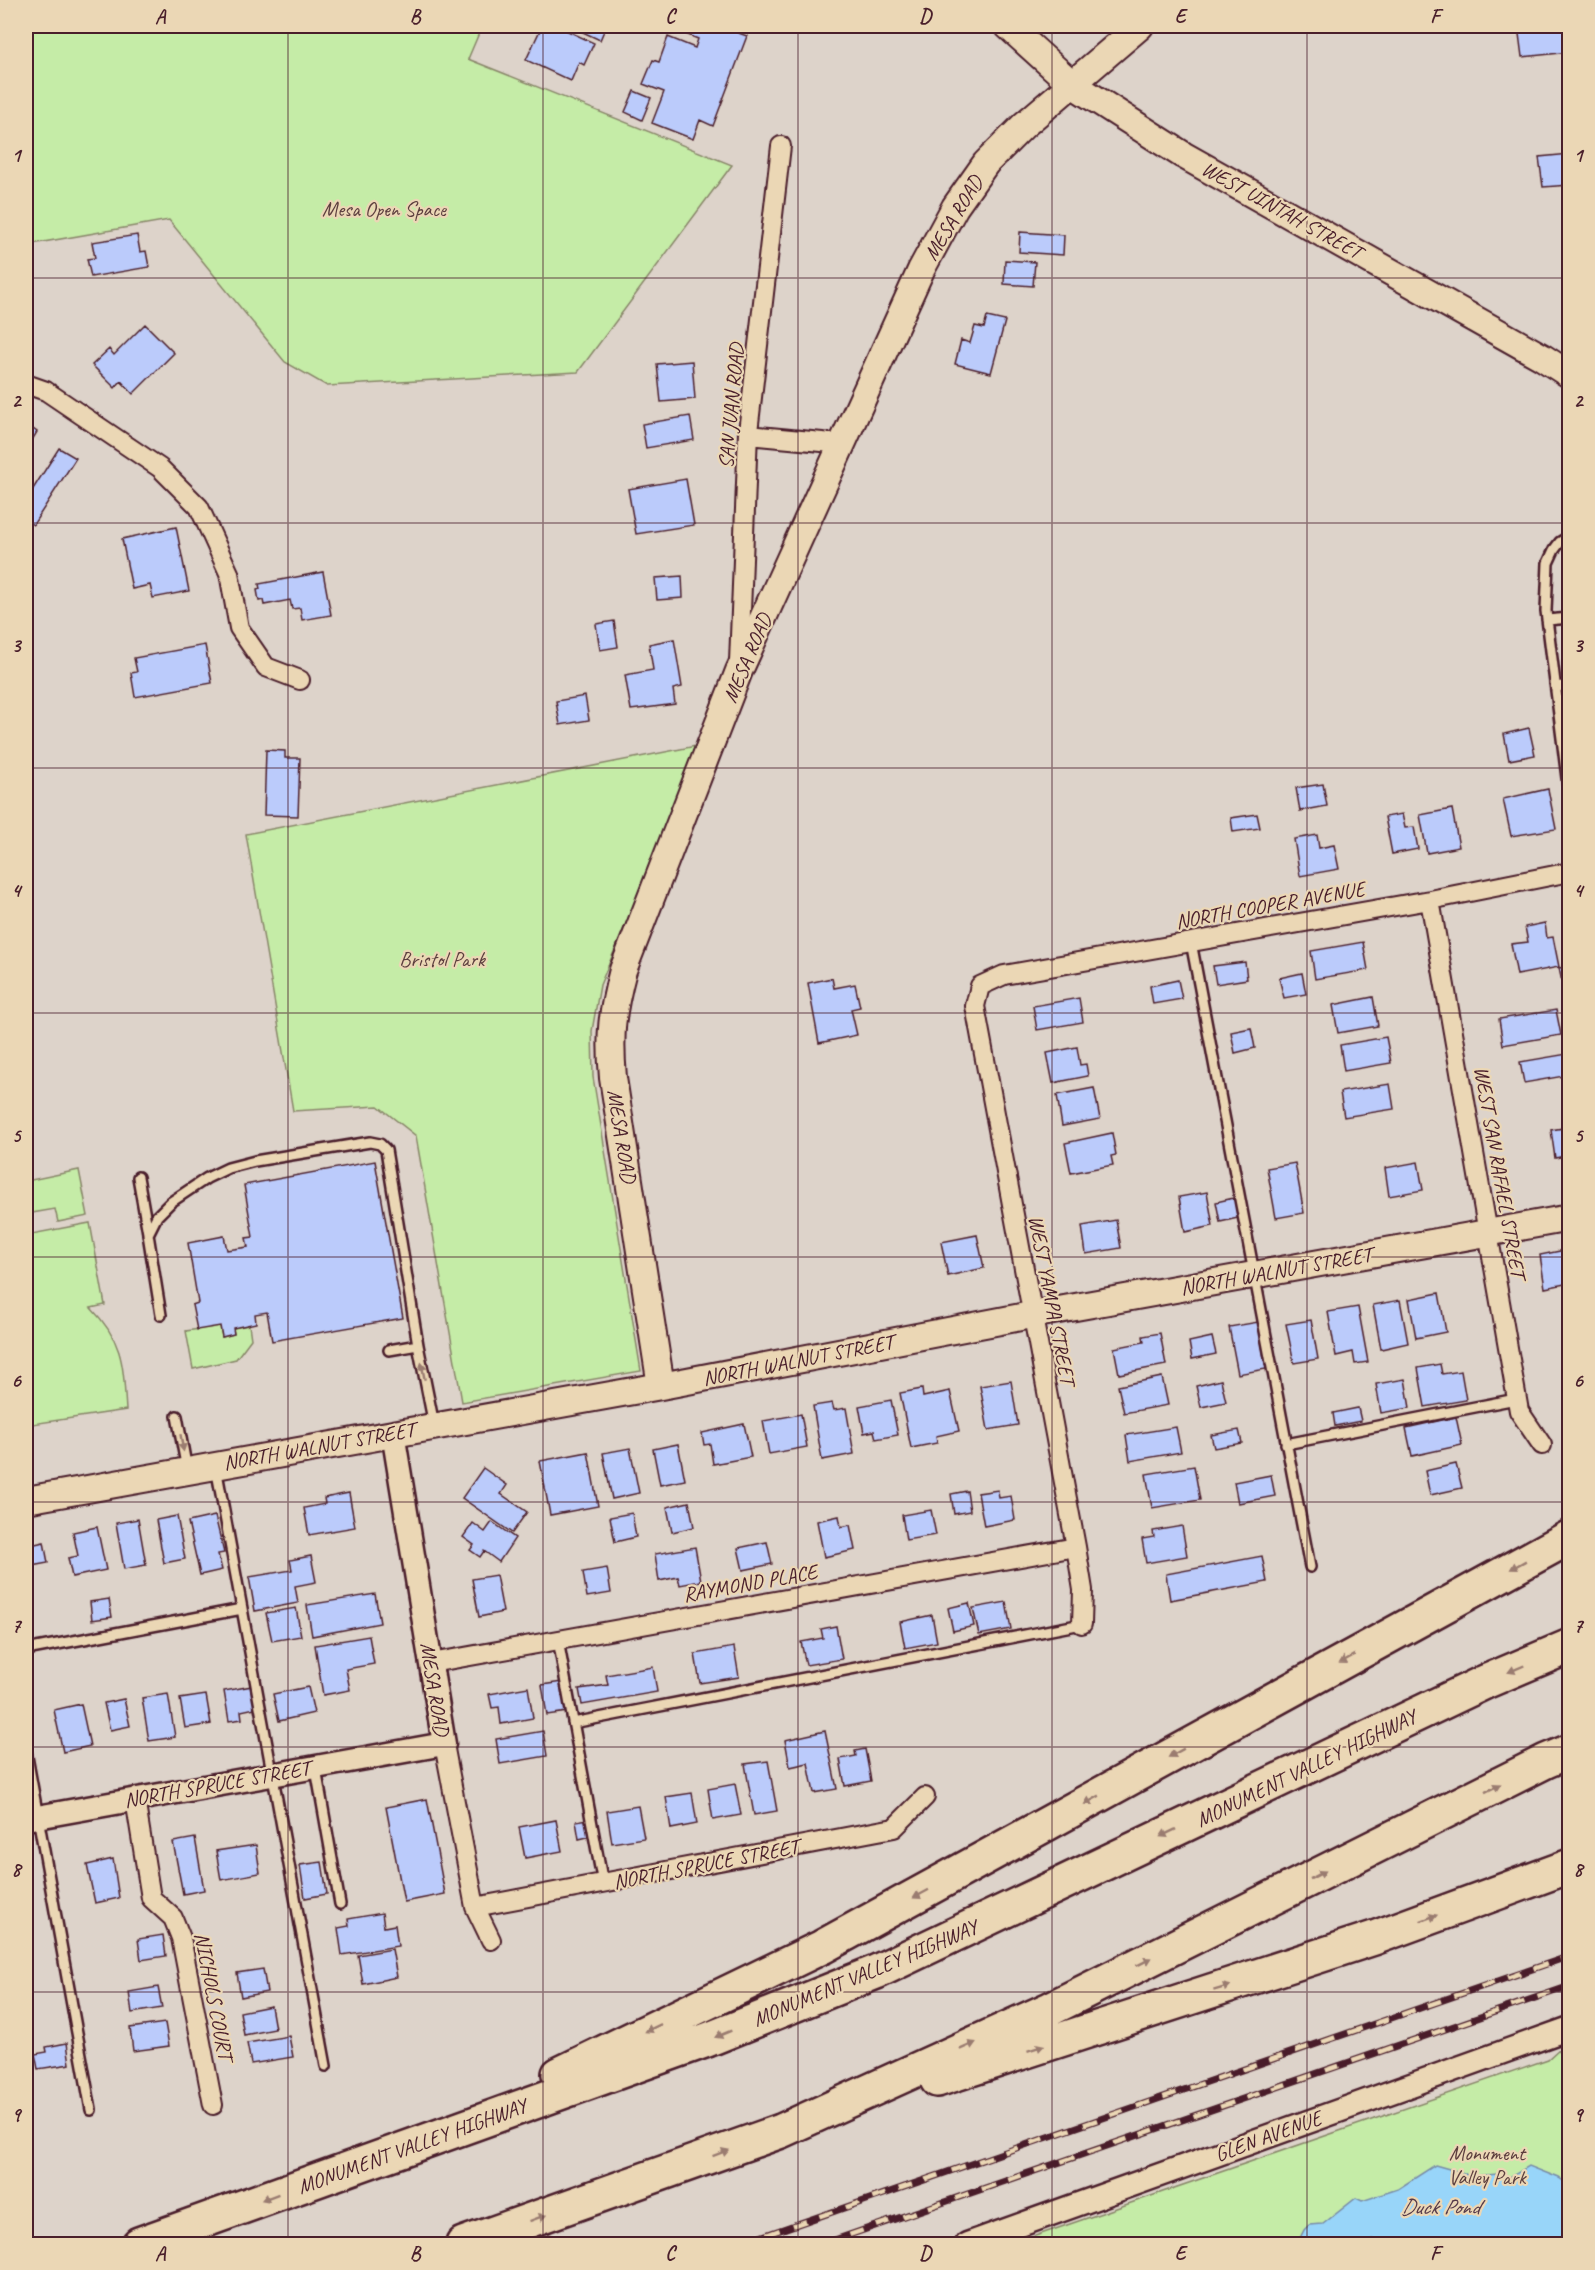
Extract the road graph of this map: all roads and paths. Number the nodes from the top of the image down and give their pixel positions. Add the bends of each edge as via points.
1 (1008, 26) edge
2 (1140, 26) edge
3 (1072, 84) junction
4 (781, 146) dead end
5 (1569, 375) edge
6 (26, 384) edge
7 (748, 435) junction
8 (843, 444) junction
9 (1569, 536) edge
10 (1569, 618) edge
11 (1547, 620) junction
12 (739, 671) junction
13 (300, 680) dead end
14 (1569, 685) edge
15 (1556, 687) junction
16 (1569, 802) edge
17 (1569, 872) edge
18 (1430, 900) junction
19 (1191, 942) junction
20 (980, 986) joint
21 (138, 1177) dead end
22 (1569, 1218) edge
23 (1487, 1232) junction
24 (148, 1234) junction
25 (1254, 1275) junction
26 (161, 1315) dead end
27 (1032, 1316) junction
28 (418, 1345) junction
29 (389, 1350) dead end
30 (661, 1386) junction
31 (1516, 1399) junction
32 (177, 1416) dead end
33 (434, 1425) junction
34 (393, 1433) junction
35 (1286, 1444) junction
36 (1542, 1445) dead end
37 (216, 1465) junction
38 (187, 1470) junction
39 (26, 1500) edge
40 (1569, 1537) edge
41 (1076, 1547) junction
42 (1310, 1568) dead end
43 (242, 1609) junction
44 (1082, 1624) joint
45 (558, 1640) junction
46 (1569, 1647) edge
47 (26, 1650) edge
48 (431, 1663) junction
49 (573, 1723) junction
50 (444, 1744) junction
51 (26, 1751) edge
52 (1569, 1751) edge
53 (315, 1766) junction
54 (272, 1774) junction
55 (925, 1797) dead end
56 (135, 1800) junction
57 (32, 1818) edge
58 (1569, 1866) edge
59 (603, 1884) junction
60 (340, 1904) dead end
61 (475, 1907) junction
62 (491, 1940) dead end
63 (1569, 2028) edge
64 (326, 2066) dead end
65 (213, 2105) dead end
66 (90, 2110) dead end
67 (781, 2132) junction
68 (404, 2149) junction
69 (139, 2244) edge
70 (463, 2244) edge
71 (967, 2244) edge

1 - 3 main road, WEST UINTAH STREET
2 - 3 main road, MESA ROAD
3 - 5 main road, WEST UINTAH STREET via 1183,154
3 - 8 main road, MESA ROAD via 986,164 955,207 921,270
4 - 7 street, SAN JUAN ROAD
6 - 13 street via 46,391 150,461 199,507 229,573 239,628 266,667
7 - 8 street
7 - 12 street, SAN JUAN ROAD
8 - 12 main road, MESA ROAD
9 - 11 lane via 1554,550 1548,564
10 - 11 lane
11 - 15 lane
12 - 30 main road, MESA ROAD via 623,970 613,1008 613,1078
14 - 15 lane
15 - 16 lane
17 - 18 street, NORTH COOPER AVENUE
18 - 19 street, NORTH COOPER AVENUE
18 - 23 street, WEST SAN RAFAEL STREET
19 - 20 street, NORTH COOPER AVENUE via 1004,975
19 - 25 lane
20 - 27 street, WEST YAMPA STREET via 975,1006
21 - 24 lane
22 - 23 main road, NORTH WALNUT STREET
23 - 25 main road, NORTH WALNUT STREET
23 - 31 street, WEST SAN RAFAEL STREET
24 - 26 lane
24 - 28 lane via 157,1216 171,1202 228,1168 370,1142 380,1144 386,1150
25 - 27 main road, NORTH WALNUT STREET
25 - 35 lane
27 - 30 main road, NORTH WALNUT STREET
27 - 41 street, WEST YAMPA STREET
28 - 29 lane
33 -> 28 lane
30 - 33 main road, NORTH WALNUT STREET
31 - 35 lane
31 - 36 street, WEST SAN RAFAEL STREET via 1519,1411
32 -> 38 lane
33 - 34 main road, NORTH WALNUT STREET
34 - 37 main road, NORTH WALNUT STREET
34 - 48 street, MESA ROAD
35 - 42 lane
37 - 38 main road, NORTH WALNUT STREET
37 - 43 lane
38 - 39 main road, NORTH WALNUT STREET
40 -> 68 highway via 822,1947
41 - 44 street, WEST YAMPA STREET via 1083,1590
41 - 45 street, RAYMOND PLACE
43 - 47 lane
43 - 54 lane
44 - 49 lane
45 - 48 street, RAYMOND PLACE
45 - 49 lane
46 -> 68 highway, MONUMENT VALLEY HIGHWAY via 1485,1682 876,1972 707,2040
48 - 50 street, MESA ROAD
49 - 59 lane
50 - 53 street, NORTH SPRUCE STREET
50 - 61 street, MESA ROAD
51 - 57 lane
67 -> 52 highway via 1050,2009
53 - 54 street, NORTH SPRUCE STREET
53 - 60 lane
54 - 56 street, NORTH SPRUCE STREET
54 - 64 lane
55 - 59 street, NORTH SPRUCE STREET via 894,1828
56 - 57 street, NORTH SPRUCE STREET
56 - 65 street, NICHOLS COURT via 151,1898 173,1918 181,1938
57 - 66 lane
67 -> 58 highway via 1374,1938
59 - 61 street, NORTH SPRUCE STREET
61 - 62 street, MESA ROAD
63 - 71 street, GLEN AVENUE
70 -> 67 highway
68 -> 69 highway, MONUMENT VALLEY HIGHWAY

